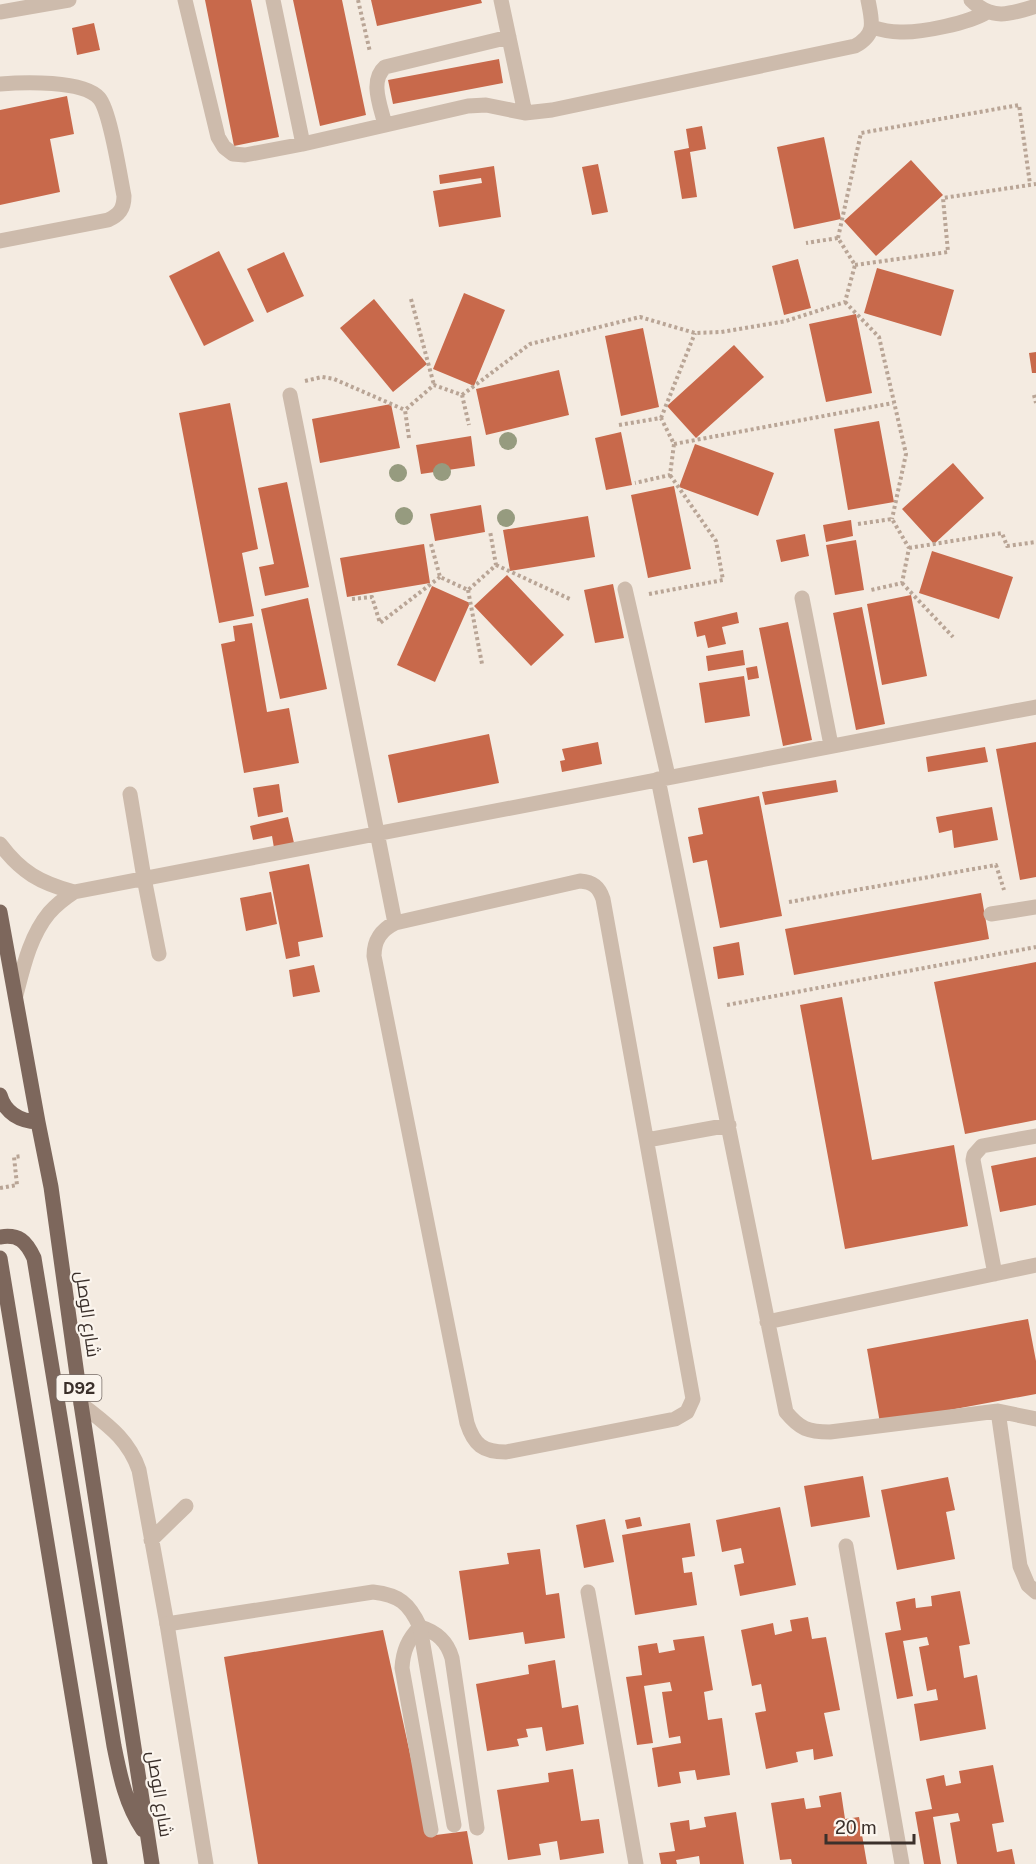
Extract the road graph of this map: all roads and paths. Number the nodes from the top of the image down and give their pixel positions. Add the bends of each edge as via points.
1 (69, 0) edge
2 (185, 0) edge
3 (273, 0) edge
4 (358, 0) edge
5 (501, 0) edge
6 (868, 0) edge
7 (971, 0) edge
8 (1036, 6) edge
9 (0, 12) edge
10 (987, 12) junction
11 (872, 27) junction
12 (509, 37) junction
13 (376, 77) junction
14 (0, 84) edge
15 (525, 113) junction
16 (385, 125) junction
17 (303, 144) junction
18 (1030, 184) junction
19 (1036, 184) edge
20 (838, 238) junction
21 (0, 241) edge
22 (806, 243) dead end
23 (855, 265) junction
24 (411, 298) dead end
25 (845, 302) junction
26 (695, 333) junction
27 (434, 385) junction
28 (1035, 394) edge
29 (290, 395) joint
30 (462, 395) junction
31 (893, 403) junction
32 (1036, 403) edge
33 (405, 410) junction
34 (661, 418) junction
35 (469, 425) dead end
36 (620, 425) dead end
37 (409, 438) dead end
38 (674, 444) junction
39 (670, 475) junction
40 (635, 483) dead end
41 (892, 519) junction
42 (858, 524) dead end
43 (490, 531) dead end
44 (1036, 542) edge
45 (430, 544) dead end
46 (909, 548) junction
47 (496, 565) junction
48 (440, 577) junction
49 (902, 583) junction
50 (468, 590) junction
51 (871, 590) dead end
52 (626, 594) joint
53 (802, 598) dead end
54 (572, 600) dead end
55 (331, 601) junction
56 (953, 637) dead end
57 (482, 664) dead end
58 (1036, 707) edge
59 (831, 745) junction
60 (663, 777) junction
61 (130, 794) dead end
62 (376, 833) junction
63 (0, 844) edge
64 (144, 878) junction
65 (74, 892) junction
66 (789, 902) dead end
67 (1036, 907) edge
68 (1011, 911) junction
69 (0, 912) edge
70 (991, 914) dead end
71 (395, 923) junction
72 (1036, 947) edge
73 (159, 954) dead end
74 (16, 995) junction
75 (705, 1010) junction
76 (0, 1095) edge
77 (38, 1122) junction
78 (729, 1125) junction
79 (1036, 1136) edge
80 (647, 1140) junction
81 (44, 1152) junction
82 (0, 1188) edge
83 (0, 1237) edge
84 (0, 1258) edge
85 (1036, 1265) edge
86 (995, 1274) junction
87 (5, 1306) edge
88 (767, 1322) junction
89 (81, 1404) junction
90 (998, 1411) junction
91 (1036, 1419) edge
92 (186, 1506) dead end
93 (152, 1540) junction
94 (846, 1546) dead end
95 (588, 1592) dead end
96 (1036, 1592) edge
97 (167, 1624) junction
98 (420, 1627) junction
99 (454, 1825) dead end
100 (477, 1827) dead end
101 (431, 1830) dead end
102 (147, 1834) junction
103 (100, 1864) edge
104 (152, 1864) edge
105 (206, 1864) edge
106 (636, 1864) edge
107 (902, 1864) edge

1 - 9 street
2 - 17 street via 218,137 224,147 233,154 245,155
3 - 17 street
4 - 13 path
5 - 12 street
6 - 11 street
7 - 10 street
8 - 10 street via 1009,14
10 - 11 street via 970,20 920,31 894,32
11 - 15 street via 863,42 855,46
12 - 13 street via 391,64
12 - 15 street
13 - 16 street
14 - 21 street via 84,88 99,98 107,114 124,204 108,220
15 - 16 street via 486,105 468,106
16 - 17 street
18 - 19 path
18 - 20 path via 1019,105 861,132
18 - 23 path via 944,198 948,252
20 - 22 path
20 - 23 path
23 - 25 path
24 - 27 path
25 - 26 path via 786,321
25 - 31 path via 879,337
26 - 30 path via 640,317 530,344
26 - 34 path
27 - 30 path
27 - 33 path
28 - 32 path
29 - 33 path via 304,382 322,377
29 - 55 street
30 - 35 path
31 - 38 path
31 - 41 path via 906,454
33 - 37 path
34 - 36 path
34 - 38 path
38 - 39 path
39 - 40 path
39 - 52 path via 716,541 723,580
41 - 42 path
41 - 46 path
43 - 47 path
44 - 46 path via 1007,546 1002,533
45 - 48 path
46 - 49 path
47 - 50 path
47 - 54 path
48 - 50 path
48 - 55 path via 380,623 372,597
49 - 51 path
49 - 56 path
50 - 57 path
52 - 60 street
53 - 59 street
55 - 62 street
58 - 59 street
59 - 60 street
60 - 62 street
60 - 75 street
61 - 64 street
62 - 64 street
62 - 71 street
63 - 65 street via 30,875
64 - 65 street
64 - 73 street
65 - 74 street via 41,924
66 - 68 path via 996,865
67 - 68 street
68 - 70 street
69 - 74 main road, شارع الوصل / D92
71 - 80 street via 580,880 596,885 603,899
71 - 80 street via 381,932 374,956 467,1423 480,1446 493,1452 518,1450 675,1419 691,1406 692,1392
72 - 75 path
74 - 77 main road, شارع الوصل / D92
75 - 78 street
76 - 77 main road via 16,1116
77 - 81 main road, شارع الوصل / D92
78 - 80 street
78 - 88 street
79 - 86 street via 982,1146 974,1155
81 - 82 path via 14,1157 17,1185
81 - 89 main road, شارع الوصل / D92
83 - 102 main road via 11,1235 21,1239 34,1258 114,1746 125,1795
84 - 87 main road
85 - 86 street
86 - 88 street
87 - 103 main road
88 - 90 street via 786,1412 797,1425 813,1432
89 - 93 street via 119,1435 134,1457
89 - 102 main road, شارع الوصل / D92
90 - 91 street
90 - 96 street via 1020,1566 1028,1585
92 - 93 street
93 - 97 street
94 - 107 street
95 - 106 street
97 - 98 street via 373,1592 403,1601
97 - 105 street
98 - 99 street
98 - 100 street via 445,1642 452,1658
98 - 101 street via 406,1645 402,1668
102 - 104 main road, شارع الوصل / D92

